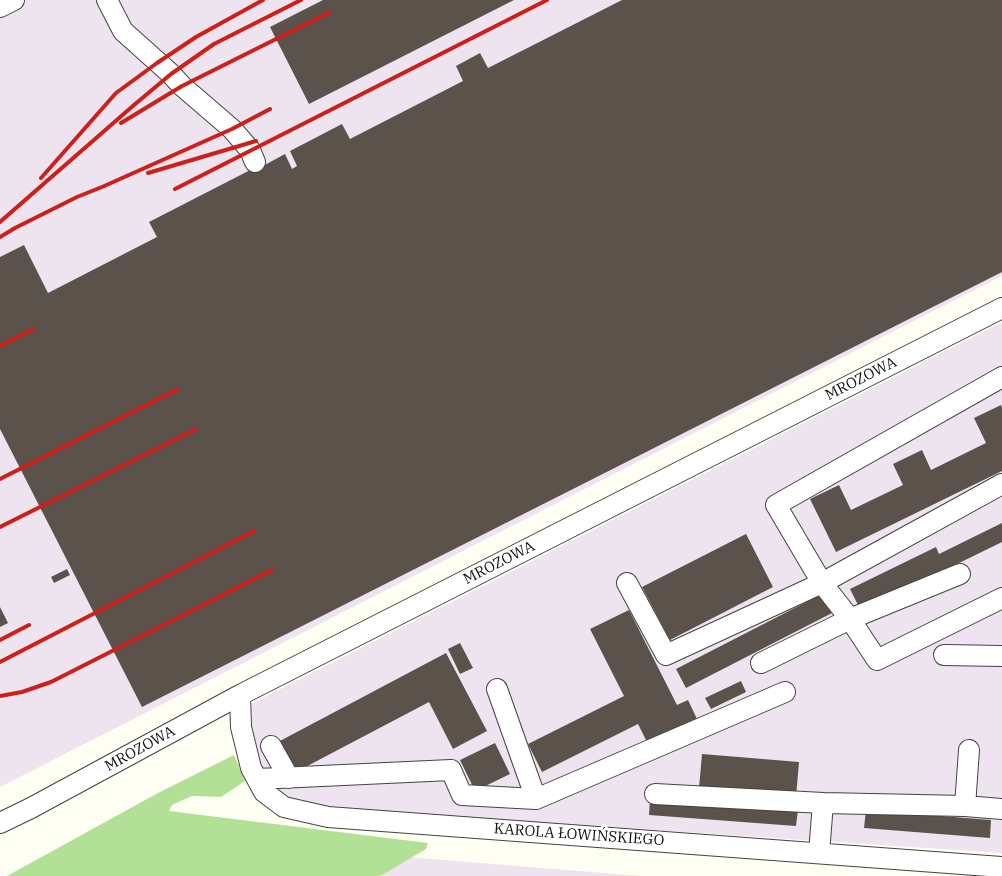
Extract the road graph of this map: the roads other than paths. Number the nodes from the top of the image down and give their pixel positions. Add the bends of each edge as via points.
1 (14, 0) edge
2 (108, 0) edge
3 (0, 7) edge
4 (255, 162) dead end
5 (1002, 308) edge
6 (1002, 378) edge
7 (1002, 484) edge
8 (960, 574) dead end
9 (627, 583) dead end
10 (822, 583) junction
11 (1002, 598) edge
12 (850, 619) junction
13 (944, 655) dead end
14 (1002, 656) edge
15 (761, 663) dead end
16 (497, 689) dead end
17 (785, 692) dead end
18 (240, 695) junction
19 (271, 746) dead end
20 (969, 750) dead end
21 (289, 778) junction
22 (256, 779) junction
23 (655, 794) dead end
24 (478, 796) junction
25 (536, 799) junction
26 (823, 802) junction
27 (965, 806) junction
28 (1002, 809) edge
29 (0, 823) edge
30 (477, 828) junction
31 (819, 853) junction
32 (1002, 867) edge

1 - 3 street
2 - 4 street via 123,31 232,129 250,150
5 - 18 street, MROZOWA
6 - 10 street via 776,505
7 - 10 street
8 - 12 street
9 - 10 street via 666,655
10 - 12 street
11 - 12 street via 877,660
12 - 15 street
13 - 14 street
16 - 25 street
17 - 25 street
18 - 22 street, KAROLA ŁOWIŃSKIEGO via 241,727
18 - 29 street, MROZOWA
19 - 21 street
20 - 27 street
21 - 22 street
21 - 24 street via 451,770 462,795
22 - 30 street, KAROLA ŁOWIŃSKIEGO via 264,792 284,807 328,817
23 - 26 street
24 - 25 street
24 - 30 street
26 - 27 street
26 - 31 street
27 - 28 street
30 - 31 street, KAROLA ŁOWIŃSKIEGO
31 - 32 street, KAROLA ŁOWIŃSKIEGO

